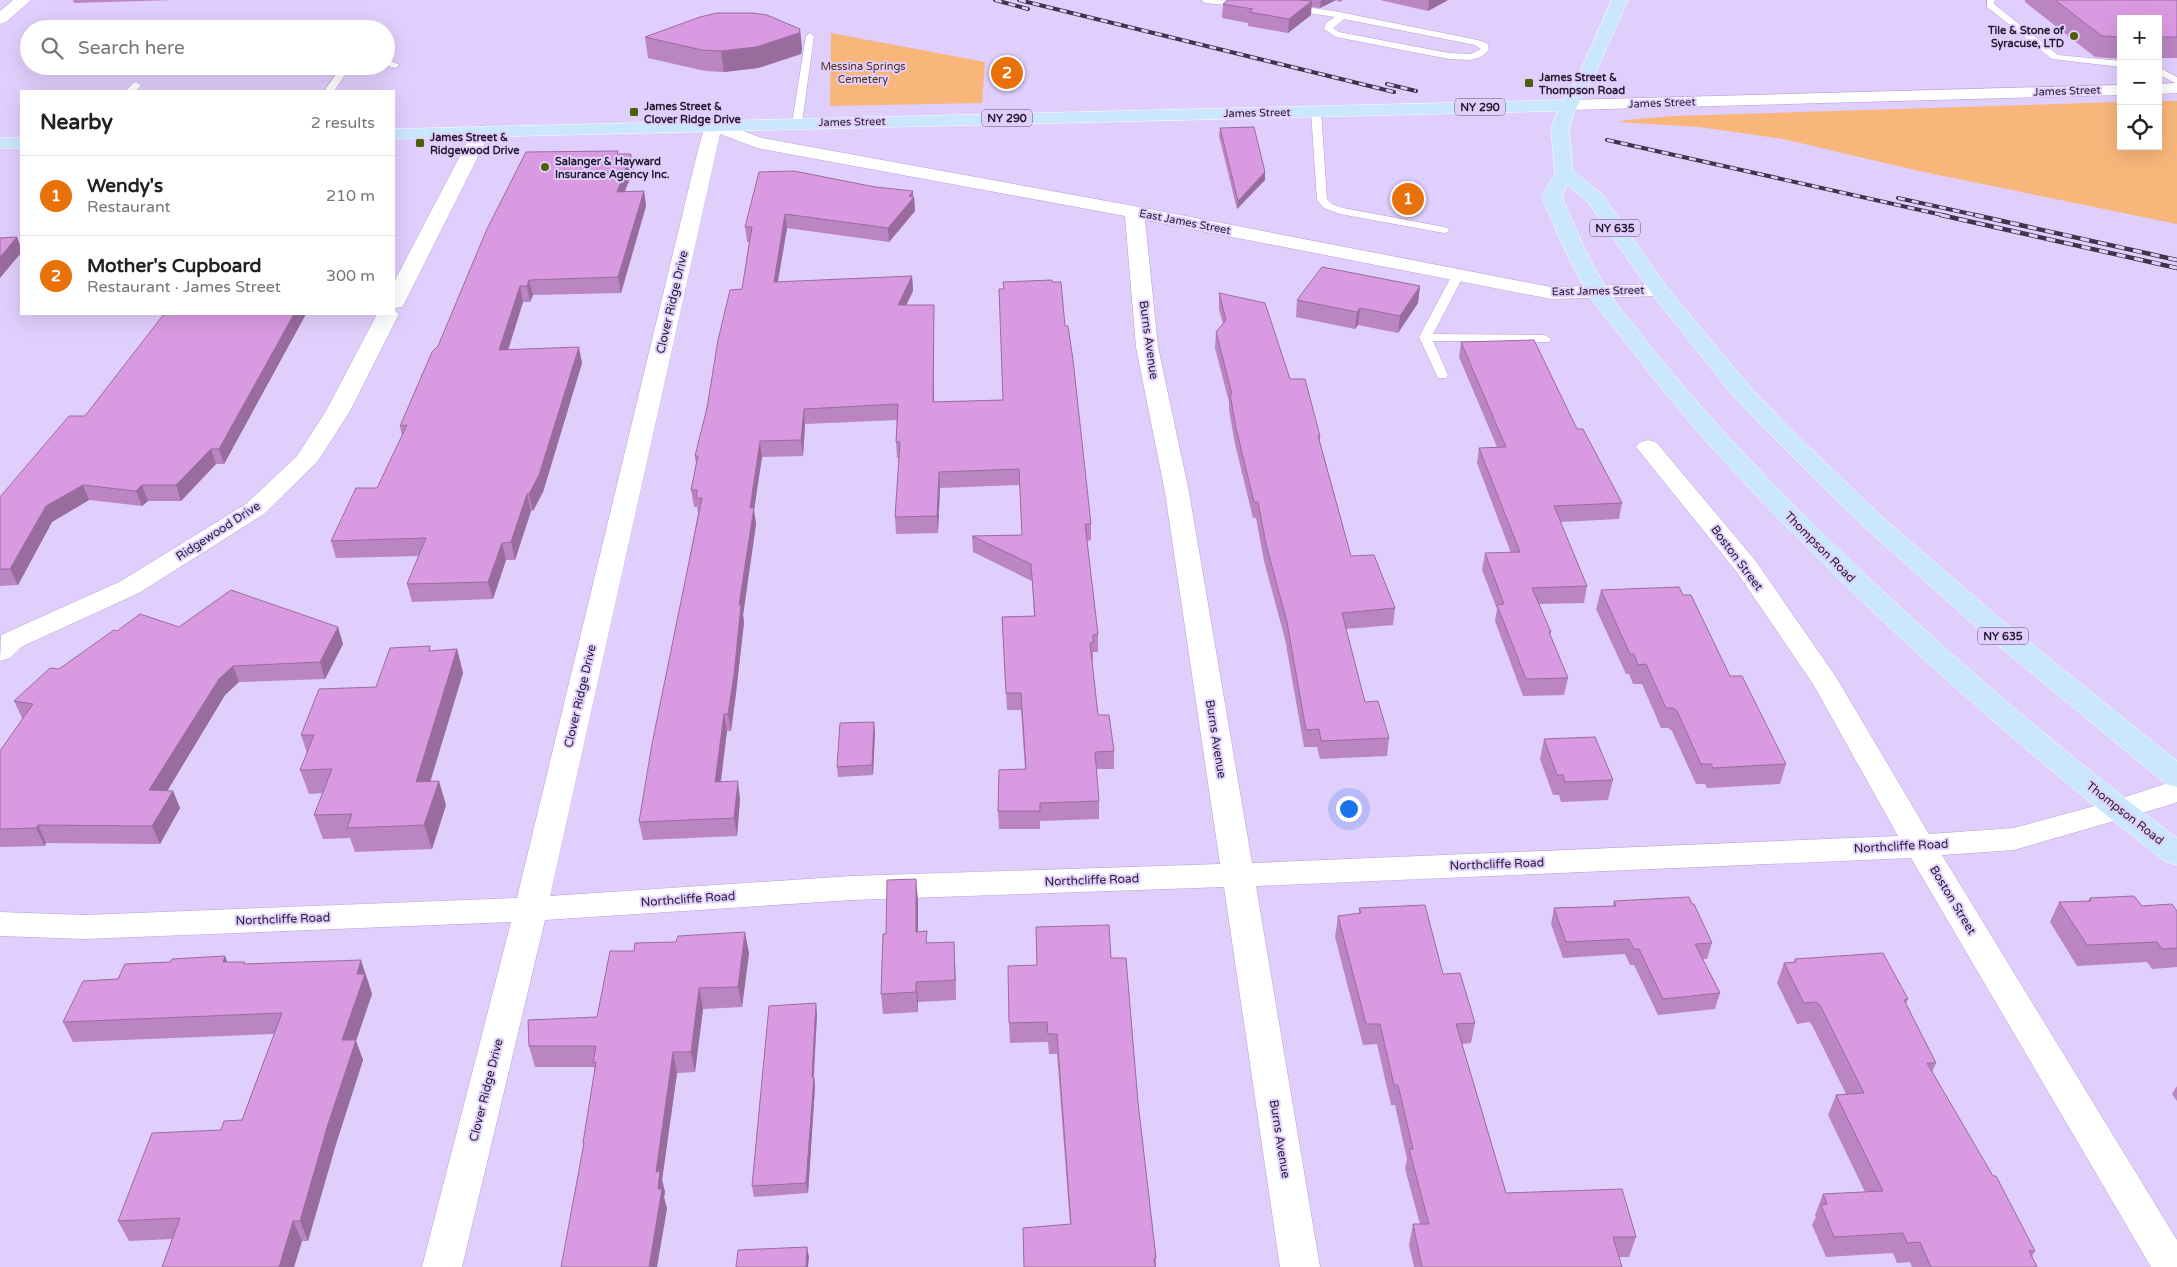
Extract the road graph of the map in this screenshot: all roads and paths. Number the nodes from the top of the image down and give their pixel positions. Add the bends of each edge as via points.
1 (23, 0) edge
2 (1205, 0) edge
3 (1620, 0) edge
4 (1991, 0) edge
5 (1258, 5) edge
6 (1285, 7) edge
7 (1342, 16) junction
8 (0, 19) edge
9 (810, 36) dead end
10 (2117, 64) edge
11 (2162, 72) edge
12 (341, 75) edge
13 (2177, 81) edge
14 (2177, 88) edge
15 (2162, 89) edge
16 (330, 90) edge
17 (2117, 90) edge
18 (1569, 105) junction
19 (1316, 111) junction
20 (797, 123) junction
21 (714, 125) junction
22 (482, 131) junction
23 (395, 134) edge
24 (20, 143) edge
25 (0, 144) edge
26 (1564, 173) junction
27 (1134, 212) junction
28 (1444, 230) dead end
29 (1458, 276) junction
30 (1659, 290) junction
31 (1599, 293) junction
32 (395, 300) edge
33 (387, 315) edge
34 (1425, 337) junction
35 (1545, 339) dead end
36 (1442, 375) dead end
37 (1648, 447) dead end
38 (4, 645) edge
39 (2177, 777) edge
40 (2177, 790) edge
41 (2119, 810) junction
42 (1920, 846) junction
43 (2177, 854) edge
44 (1237, 875) junction
45 (531, 908) junction
46 (0, 924) edge
47 (442, 1267) edge
48 (1300, 1267) edge
49 (2172, 1267) edge

1 - 8 street
2 - 5 lane
3 - 18 main road via 1586,76
4 - 10 lane via 1990,5 2055,57
6 - 7 lane
7 - 7 lane via 1478,43 1486,50 1471,57 1449,56 1336,34 1328,29
9 - 20 lane
11 - 13 lane
12 - 16 lane
14 - 15 street
17 - 18 street, James Street / NY 290
18 - 19 main road, James Street / NY 290
18 - 26 main road via 1560,129
19 - 20 main road, James Street / NY 290
19 - 28 lane via 1322,200 1328,206
20 - 21 main road, James Street / NY 290
21 - 22 main road, James Street / NY 290
21 - 27 street, East James Street via 757,143
21 - 45 street, Clover Ridge Drive
22 - 23 main road, James Street / NY 290
22 - 32 street
24 - 25 main road
26 - 30 main road, NY 635 via 1595,198
26 - 31 main road, Thompson Road / NY 635 via 1552,197
27 - 29 street, East James Street
27 - 44 street, Burns Avenue via 1147,346 1177,492
29 - 31 street, East James Street via 1551,293
29 - 34 lane
30 - 31 street, East James Street
30 - 39 main road, NY 635 via 1742,392 1871,520 1992,628
31 - 41 main road, Thompson Road / NY 635 via 1677,395 1724,449 1850,578 1970,686
33 - 38 street, Ridgewood Drive via 338,411 306,461 255,509 130,587
34 - 35 lane
34 - 36 lane
37 - 42 street, Boston Street via 1746,566 1815,667
40 - 41 street, Northcliffe Road
41 - 42 street, Northcliffe Road via 2014,839
41 - 43 main road, Thompson Road / NY 635
42 - 44 street, Northcliffe Road
42 - 49 street, Boston Street
44 - 45 street, Northcliffe Road via 852,888
44 - 48 street, Burns Avenue
45 - 46 street, Northcliffe Road via 85,927
45 - 47 street, Clover Ridge Drive

